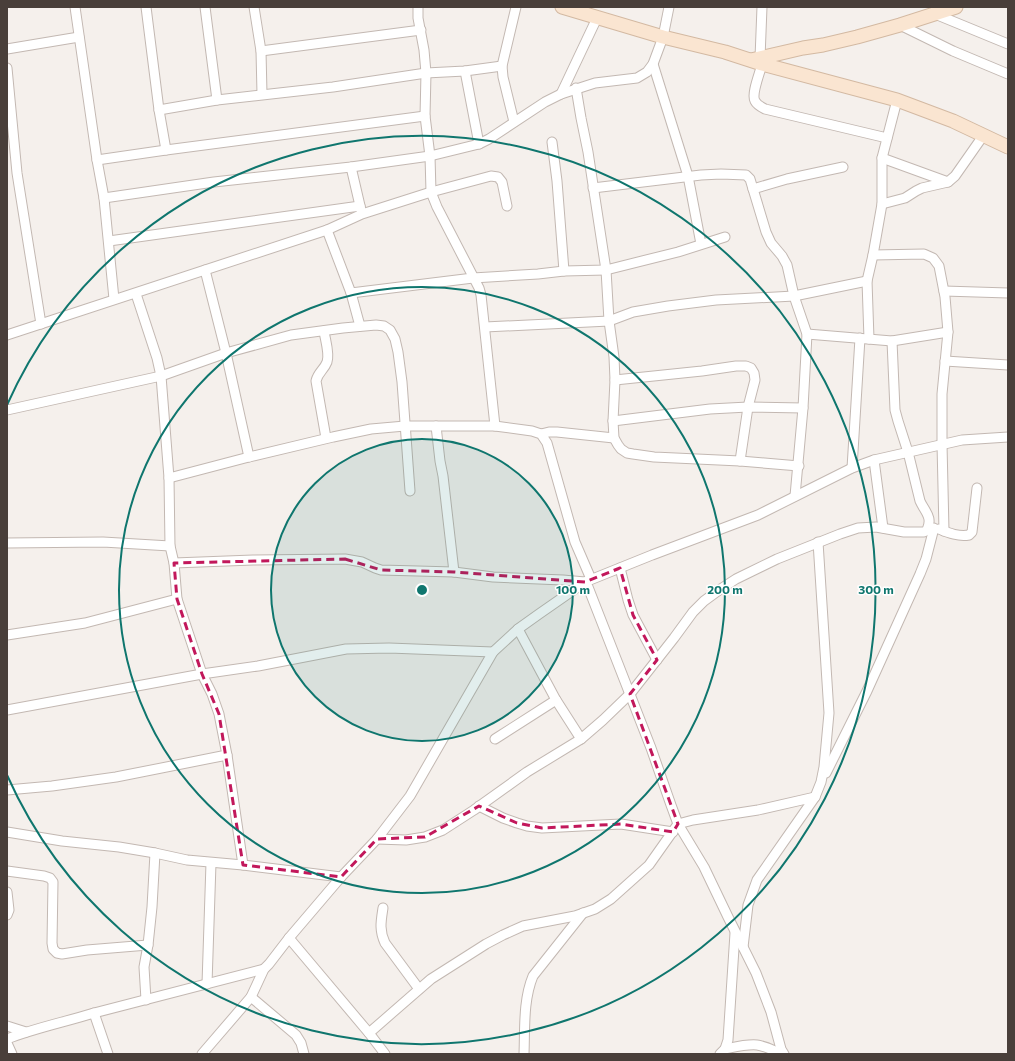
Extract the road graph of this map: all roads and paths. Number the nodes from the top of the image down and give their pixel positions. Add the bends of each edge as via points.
1 (75, 7) edge
2 (146, 7) edge
3 (205, 7) edge
4 (254, 7) edge
5 (418, 7) edge
6 (516, 7) edge
7 (562, 7) edge
8 (669, 7) edge
9 (762, 7) edge
10 (956, 7) edge
11 (935, 14) junction
12 (597, 18) junction
13 (900, 25) junction
14 (421, 30) junction
15 (79, 38) junction
16 (663, 38) junction
17 (1008, 44) edge
18 (7, 49) edge
19 (261, 51) junction
20 (758, 61) junction
21 (653, 64) junction
22 (502, 66) junction
23 (7, 68) edge
24 (465, 71) junction
25 (426, 73) junction
26 (1008, 74) edge
27 (576, 88) junction
28 (262, 94) junction
29 (561, 94) junction
30 (217, 100) junction
31 (897, 100) junction
32 (159, 110) junction
33 (425, 116) junction
34 (514, 122) junction
35 (983, 136) junction
36 (887, 138) junction
37 (552, 142) dead end
38 (479, 144) junction
39 (1008, 147) edge
40 (166, 150) junction
41 (430, 156) junction
42 (882, 158) junction
43 (97, 160) junction
44 (351, 167) junction
45 (844, 167) dead end
46 (688, 176) junction
47 (948, 182) junction
48 (593, 188) junction
49 (753, 189) junction
50 (431, 192) junction
51 (104, 198) junction
52 (882, 204) junction
53 (507, 206) dead end
54 (361, 210) junction
55 (327, 230) junction
56 (725, 237) dead end
57 (108, 241) junction
58 (701, 244) junction
59 (873, 255) junction
60 (205, 270) junction
61 (606, 270) junction
62 (564, 271) junction
63 (473, 278) junction
64 (867, 281) junction
65 (944, 291) junction
66 (351, 293) junction
67 (1008, 293) edge
68 (136, 294) junction
69 (794, 296) junction
70 (114, 299) junction
71 (609, 321) junction
72 (40, 324) junction
73 (360, 326) junction
74 (485, 327) junction
75 (324, 331) junction
76 (948, 332) junction
77 (807, 334) junction
78 (7, 335) edge
79 (865, 339) junction
80 (892, 341) junction
81 (226, 353) junction
82 (945, 361) junction
83 (1008, 365) edge
84 (161, 376) junction
85 (615, 380) junction
86 (748, 407) junction
87 (803, 408) junction
88 (7, 410) edge
89 (613, 421) junction
90 (404, 426) junction
91 (436, 426) junction
92 (495, 426) junction
93 (541, 434) junction
94 (1008, 437) edge
95 (326, 438) junction
96 (614, 438) junction
97 (942, 444) junction
98 (908, 452) junction
99 (249, 457) junction
100 (874, 460) junction
101 (740, 461) junction
102 (798, 466) junction
103 (852, 468) junction
104 (169, 478) junction
105 (977, 488) dead end
106 (410, 490) dead end
107 (795, 496) junction
108 (931, 527) junction
109 (883, 528) junction
110 (944, 531) junction
111 (818, 542) junction
112 (7, 543) edge
113 (170, 546) junction
114 (174, 563) junction
115 (620, 568) junction
116 (454, 572) junction
117 (588, 581) junction
118 (177, 599) junction
119 (518, 629) junction
120 (7, 635) edge
121 (493, 652) junction
122 (657, 660) junction
123 (202, 674) junction
124 (630, 694) junction
125 (556, 700) junction
126 (7, 710) edge
127 (494, 739) dead end
128 (581, 739) junction
129 (227, 755) junction
130 (821, 782) junction
131 (7, 790) edge
132 (815, 797) junction
133 (479, 806) junction
134 (676, 828) junction
135 (7, 832) edge
136 (376, 840) junction
137 (155, 852) junction
138 (211, 863) junction
139 (244, 865) junction
140 (7, 871) edge
141 (340, 877) junction
142 (7, 892) edge
143 (383, 908) dead end
144 (583, 913) junction
145 (7, 915) edge
146 (735, 932) junction
147 (289, 938) junction
148 (148, 945) junction
149 (743, 947) junction
150 (264, 969) junction
151 (207, 984) junction
152 (419, 989) junction
153 (251, 997) junction
154 (146, 1000) junction
155 (94, 1013) junction
156 (7, 1026) edge
157 (26, 1032) junction
158 (369, 1033) junction
159 (7, 1039) edge
160 (7, 1043) edge
161 (722, 1051) edge
162 (12, 1054) edge
163 (108, 1054) edge
164 (202, 1054) edge
165 (304, 1054) edge
166 (385, 1054) edge
167 (524, 1054) edge
168 (783, 1054) edge

1 - 15 street
2 - 32 street
3 - 30 street
4 - 19 street
5 - 14 street
6 - 22 street
7 - 12 street
8 - 16 street
9 - 20 street
10 - 11 street
11 - 13 street
11 - 17 street
12 - 16 street
12 - 29 street
13 - 20 street
13 - 26 street
14 - 19 street
14 - 25 street
15 - 18 street
15 - 43 street
16 - 20 street
16 - 21 street
19 - 28 street
20 - 31 street
20 - 36 street via 754,100 758,105 765,109
21 - 27 street via 647,72 637,78
21 - 46 street
22 - 24 street
22 - 34 street
23 - 72 street via 17,173
24 - 25 street
24 - 38 street
25 - 28 street via 333,87
25 - 33 street
27 - 29 street
27 - 48 street
28 - 30 street
29 - 34 street
30 - 32 street
31 - 35 street via 953,121
31 - 36 street
32 - 40 street
33 - 40 street
33 - 41 street
34 - 38 street
35 - 39 street
35 - 47 street
36 - 42 street
37 - 62 street
38 - 41 street
40 - 43 street
41 - 44 street
41 - 50 street
42 - 47 street
42 - 52 street
43 - 51 street
44 - 51 street via 214,182
44 - 54 street
45 - 49 street
46 - 48 street
46 - 49 street via 746,175
46 - 58 street
47 - 52 street via 922,188 905,198
48 - 61 street
49 - 69 street via 766,232 787,265
50 - 53 street via 491,176 498,177 502,182
50 - 54 street
50 - 63 street
51 - 57 street
52 - 59 street
54 - 55 street
54 - 57 street
55 - 60 street
55 - 66 street
56 - 58 street
57 - 70 street
58 - 61 street
59 - 64 street
59 - 65 street via 924,254 933,258 939,266
60 - 68 street
60 - 81 street
61 - 62 street
61 - 71 street
62 - 63 street
63 - 66 street
63 - 74 street via 481,295
64 - 69 street
64 - 79 street
65 - 67 street
65 - 76 street
66 - 73 street
68 - 70 street
68 - 84 street
69 - 71 street via 716,300 668,306 633,312
69 - 77 street
70 - 72 street
71 - 74 street
71 - 85 street
72 - 78 street
73 - 75 street
73 - 90 street via 384,326 395,339 402,382
74 - 92 street
75 - 81 street via 291,335
75 - 95 street via 328,356 316,381
76 - 80 street
76 - 82 street
77 - 79 street
77 - 87 street
79 - 80 street
79 - 103 street
80 - 98 street via 895,410
81 - 84 street
81 - 99 street
82 - 83 street
82 - 97 street
84 - 88 street
84 - 104 street
85 - 86 street via 746,366 751,368 755,380
85 - 89 street
86 - 87 street
86 - 89 street
86 - 101 street
87 - 102 street
89 - 96 street
90 - 91 street
90 - 95 street
90 - 106 street
91 - 92 street
91 - 116 street
92 - 93 street
93 - 96 street via 562,432
93 - 117 street via 547,443
94 - 97 street
95 - 99 street
96 - 101 street via 621,450 627,453 654,457
97 - 98 street
97 - 110 street
98 - 100 street
98 - 108 street via 920,501
99 - 104 street
100 - 103 street
100 - 109 street
101 - 102 street
102 - 107 street
103 - 107 street
104 - 113 street
105 - 110 street via 972,532 969,536
107 - 115 street via 758,515
108 - 109 street via 924,532
108 - 110 street
108 - 130 street via 926,559 920,574 867,691
109 - 111 street via 858,528
111 - 122 street via 777,559 719,590 694,612
111 - 130 street via 829,713
112 - 113 street via 104,542
113 - 114 street
114 - 116 street via 345,559 362,562 381,570
114 - 118 street
115 - 117 street
115 - 122 street via 633,615
116 - 117 street via 493,577
117 - 119 street
117 - 124 street via 588,587
118 - 120 street via 86,624
118 - 123 street
119 - 121 street
119 - 125 street
121 - 123 street via 389,648 346,650
121 - 136 street via 410,796
122 - 124 street
123 - 126 street
123 - 129 street via 219,714
124 - 128 street
124 - 134 street via 671,805
125 - 127 street
125 - 128 street
128 - 133 street via 527,772
129 - 131 street via 116,777
129 - 139 street
130 - 132 street
132 - 134 street via 758,810 693,820
132 - 149 street via 757,880 748,904
133 - 134 street via 517,823 542,828 621,824
133 - 136 street via 443,830 425,837
134 - 144 street via 649,865 611,900
134 - 146 street via 704,867
135 - 137 street
136 - 141 street
137 - 138 street
137 - 148 street
138 - 139 street
138 - 151 street
139 - 141 street
140 - 148 street via 44,876 53,882 52,943 53,950 57,953
141 - 147 street
142 - 145 street
143 - 152 street via 381,935
144 - 152 street via 523,926 503,935
144 - 167 street via 533,976 527,998
146 - 149 street
146 - 161 street via 728,1040
147 - 150 street
147 - 158 street
148 - 154 street via 144,967
149 - 168 street via 771,1012
150 - 151 street
150 - 153 street
151 - 154 street
152 - 158 street
153 - 164 street
153 - 165 street via 296,1035
154 - 155 street
155 - 157 street
155 - 163 street
156 - 157 street
157 - 159 street
158 - 166 street
160 - 162 street
161 - 168 street via 757,1045

